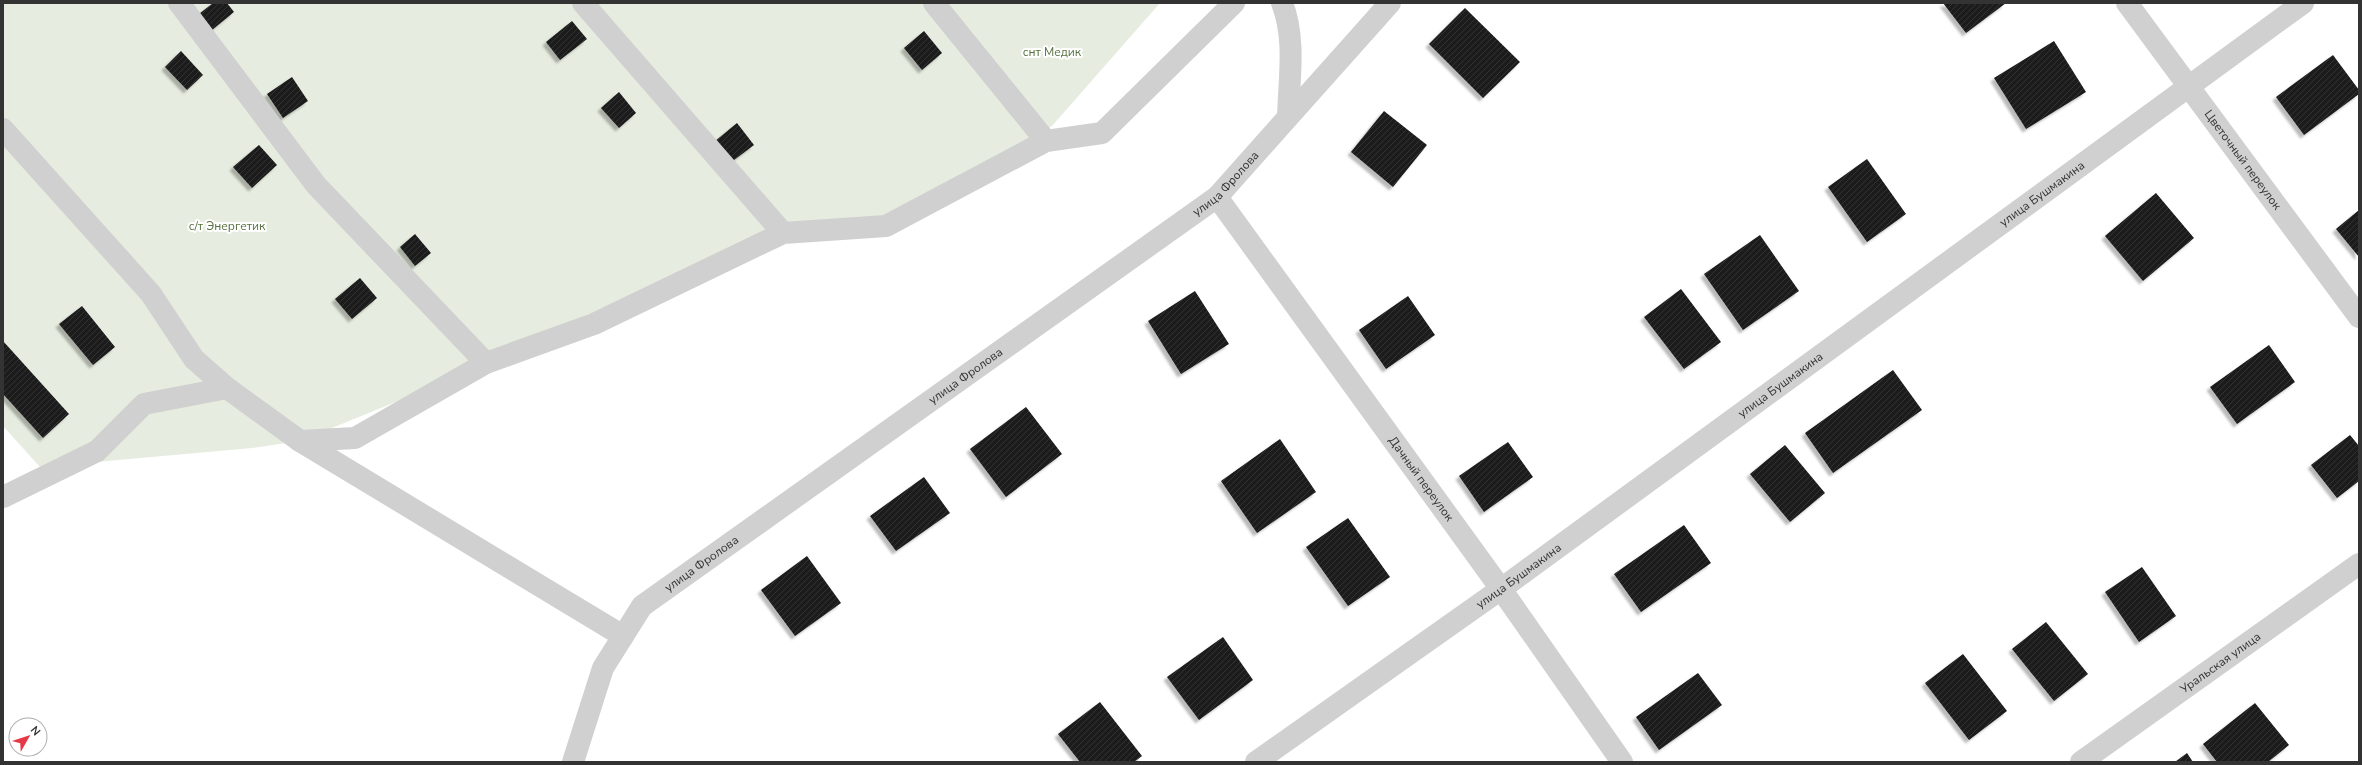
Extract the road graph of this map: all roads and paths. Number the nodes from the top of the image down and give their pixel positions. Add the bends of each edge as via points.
1 (179, 3) edge
2 (583, 3) edge
3 (934, 3) edge
4 (1234, 3) edge
5 (1282, 3) edge
6 (1390, 3) edge
7 (2127, 3) edge
8 (2303, 3) edge
9 (2189, 88) junction
10 (1288, 117) junction
11 (3, 129) edge
12 (1046, 141) junction
13 (1217, 197) junction
14 (783, 233) junction
15 (2359, 317) edge
16 (486, 363) junction
17 (228, 388) junction
18 (300, 441) junction
19 (3, 497) edge
20 (2359, 564) edge
21 (1501, 589) junction
22 (623, 636) junction
23 (573, 762) edge
24 (1256, 762) edge
25 (1622, 762) edge
26 (2081, 762) edge

1 - 16 street via 316,185
2 - 14 street
3 - 12 street
4 - 12 street via 1102,133
5 - 10 street via 1287,15 1291,49
6 - 10 street, улица Фролова
7 - 9 street, Цветочный переулок
8 - 9 street, улица Бушмакина
9 - 15 street, Цветочный переулок
9 - 21 street, улица Бушмакина
10 - 13 street, улица Фролова
11 - 17 street via 151,294 194,359
12 - 14 street via 886,226
13 - 21 street, Дачный переулок
13 - 22 street, улица Фролова via 642,606
14 - 16 street via 594,324
16 - 18 street via 355,438
17 - 18 street
17 - 19 street via 144,404 97,451
18 - 22 street
20 - 26 street, Уральская улица
21 - 24 street, улица Бушмакина
21 - 25 street, Дачный переулок
22 - 23 street, улица Фролова via 603,668

